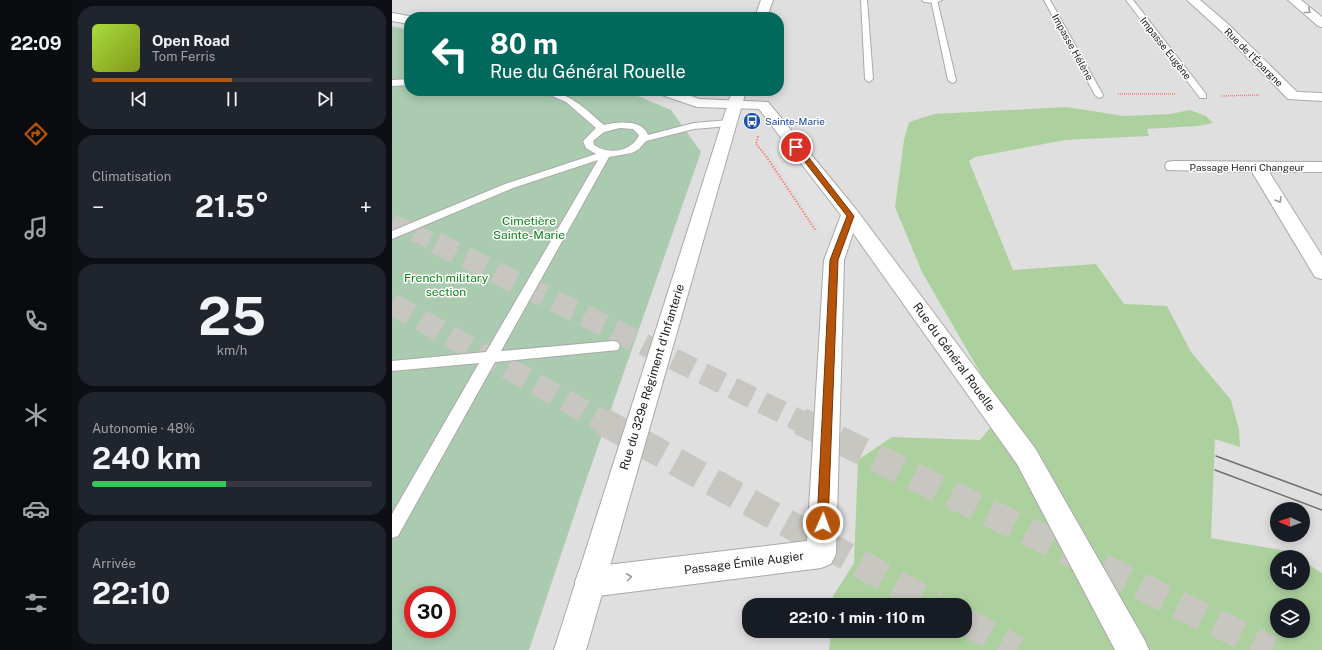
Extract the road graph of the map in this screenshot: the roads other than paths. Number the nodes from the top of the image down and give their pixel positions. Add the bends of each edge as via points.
1 (767, 0) edge
2 (864, 0) edge
3 (928, 0) edge
4 (935, 0) edge
5 (1047, 0) edge
6 (1129, 0) edge
7 (1193, 0) edge
8 (1294, 0) edge
9 (763, 12) edge
10 (392, 16) edge
11 (404, 19) edge
12 (1322, 23) edge
13 (869, 79) dead end
14 (952, 80) dead end
15 (404, 82) edge
16 (392, 83) edge
17 (1100, 95) road end
18 (1202, 95) road end
19 (558, 96) edge
20 (678, 96) edge
21 (1322, 97) edge
22 (734, 106) edge
23 (603, 129) junction
24 (643, 139) junction
25 (606, 154) junction
26 (1173, 166) dead end
27 (1258, 167) junction
28 (1322, 167) edge
29 (850, 216) junction
30 (392, 235) edge
31 (1322, 272) edge
32 (613, 346) dead end
33 (491, 357) junction
34 (392, 366) edge
35 (392, 530) edge
36 (590, 582) junction
37 (570, 650) edge
38 (1133, 650) edge

1 - 9 street
2 - 13 lane
3 - 4 street
4 - 14 lane
5 - 17 lane, Impasse Hélène
6 - 18 lane, Impasse Eugène
7 - 21 street, Rue de l'Épargne via 1292,95
8 -> 12 street
10 - 11 street
15 - 16 lane
19 - 23 lane via 569,100
20 - 22 street via 697,103
22 - 24 lane via 710,123
22 - 29 street, Rue du Général Rouelle via 763,105
22 - 36 street, Rue du 329e Régiment d'Infanterie
23 - 24 lane via 629,125 641,130 644,134
23 - 25 lane via 591,137 589,146
24 - 25 lane via 625,152
25 - 30 lane via 509,186
25 - 33 lane
26 - 27 street, Passage Henri Changeur
27 - 28 street, Passage Henri Changeur
27 -> 31 street
36 -> 29 street, Passage Émile Augier via 821,554 834,260
29 - 38 street, Rue du Général Rouelle via 1026,456
32 - 33 lane
33 - 34 lane
33 - 35 lane
36 - 37 street, Rue du 329e Régiment d'Infanterie

